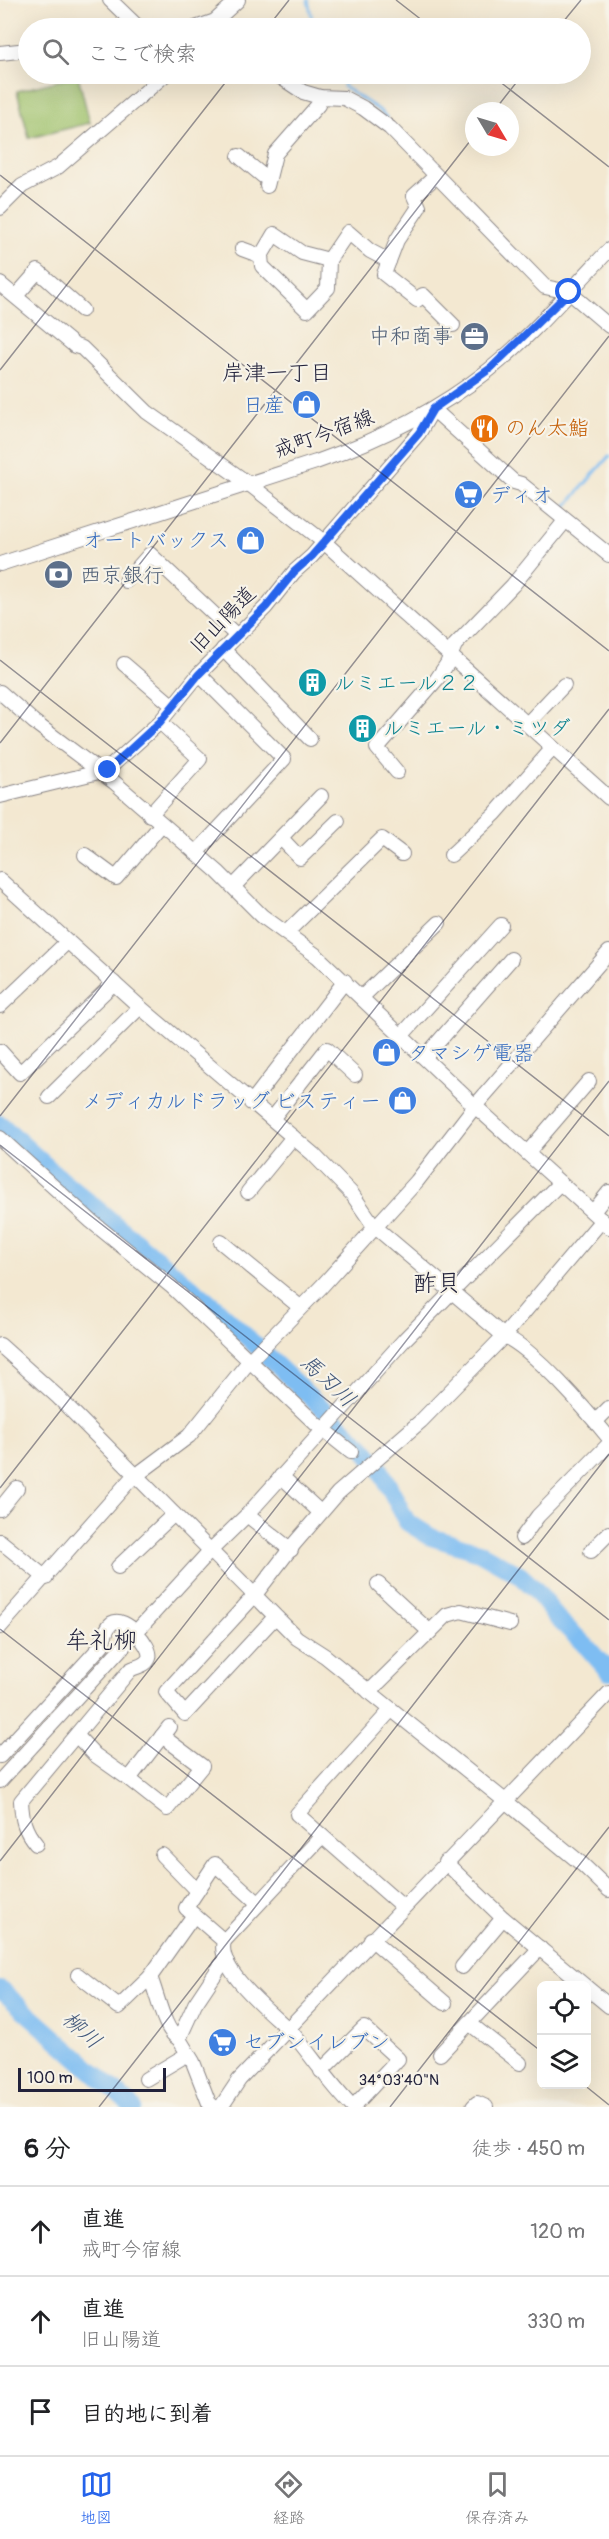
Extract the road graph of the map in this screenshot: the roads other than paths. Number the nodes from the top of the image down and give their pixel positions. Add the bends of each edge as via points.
1 (110, 0) edge
2 (238, 0) edge
3 (129, 18) edge
4 (217, 18) edge
5 (18, 51) edge
6 (0, 53) edge
7 (154, 84) edge
8 (291, 84) edge
9 (320, 97) junction
10 (239, 156) dead end
11 (435, 176) junction
12 (0, 208) edge
13 (242, 249) dead end
14 (609, 250) edge
15 (261, 256) junction
16 (329, 260) junction
17 (389, 261) junction
18 (0, 284) edge
19 (569, 292) junction
20 (16, 296) junction
21 (82, 310) dead end
22 (453, 325) dead end
23 (609, 326) edge
24 (433, 409) junction
25 (249, 484) junction
26 (565, 520) junction
27 (324, 542) junction
28 (609, 555) edge
29 (0, 564) edge
30 (126, 581) dead end
31 (236, 635) junction
32 (223, 649) junction
33 (449, 655) junction
34 (124, 664) dead end
35 (199, 674) junction
36 (564, 685) dead end
37 (0, 693) edge
38 (173, 706) junction
39 (160, 722) junction
40 (527, 724) junction
41 (310, 739) dead end
42 (553, 748) junction
43 (397, 771) dead end
44 (101, 772) junction
45 (321, 796) dead end
46 (609, 798) edge
47 (2, 799) edge
48 (150, 815) junction
49 (338, 821) dead end
50 (161, 825) junction
51 (281, 838) junction
52 (196, 853) junction
53 (402, 854) dead end
54 (85, 855) dead end
55 (451, 855) dead end
56 (0, 880) edge
57 (233, 887) junction
58 (439, 923) dead end
59 (501, 926) dead end
60 (286, 933) junction
61 (67, 942) junction
62 (609, 952) edge
63 (511, 959) dead end
64 (345, 981) junction
65 (114, 983) junction
66 (363, 997) junction
67 (0, 1006) edge
68 (140, 1007) junction
69 (402, 1035) junction
70 (0, 1051) edge
71 (425, 1057) junction
72 (355, 1075) dead end
73 (589, 1081) dead end
74 (49, 1096) dead end
75 (251, 1104) junction
76 (475, 1106) junction
77 (272, 1119) junction
78 (293, 1137) junction
79 (0, 1138) edge
80 (528, 1152) junction
81 (560, 1183) junction
82 (609, 1191) edge
83 (248, 1192) dead end
84 (601, 1220) edge
85 (375, 1226) junction
86 (221, 1242) dead end
87 (451, 1292) junction
88 (300, 1308) junction
89 (504, 1336) junction
90 (0, 1345) edge
91 (251, 1359) junction
92 (609, 1408) edge
93 (596, 1421) junction
94 (324, 1428) junction
95 (609, 1438) edge
96 (609, 1444) edge
97 (351, 1452) dead end
98 (136, 1475) junction
99 (281, 1476) junction
100 (17, 1488) dead end
101 (0, 1509) edge
102 (320, 1512) junction
103 (174, 1514) junction
104 (247, 1515) junction
105 (609, 1533) edge
106 (522, 1538) dead end
107 (0, 1540) edge
108 (291, 1550) junction
109 (210, 1551) junction
110 (591, 1551) dead end
111 (118, 1566) dead end
112 (46, 1578) junction
113 (378, 1584) dead end
114 (254, 1596) junction
115 (275, 1617) junction
116 (510, 1624) dead end
117 (0, 1627) edge
118 (430, 1632) junction
119 (135, 1633) junction
120 (369, 1692) junction
121 (609, 1693) edge
122 (391, 1710) junction
123 (77, 1736) junction
124 (0, 1756) edge
125 (129, 1779) junction
126 (0, 1781) edge
127 (504, 1800) junction
128 (322, 1836) junction
129 (36, 1844) dead end
130 (162, 1855) dead end
131 (446, 1862) junction
132 (609, 1890) edge
133 (197, 1892) junction
134 (258, 1903) junction
135 (403, 1907) junction
136 (194, 1915) junction
137 (502, 1918) junction
138 (371, 1939) junction
139 (224, 1941) junction
140 (540, 1948) junction
141 (227, 1962) junction
142 (462, 1967) dead end
143 (78, 1975) dead end
144 (150, 1977) junction
145 (580, 1981) edge
146 (591, 1990) edge
147 (445, 2003) dead end
148 (609, 2006) edge
149 (469, 2023) junction
150 (287, 2029) junction
151 (179, 2039) junction
152 (188, 2054) junction
153 (440, 2054) dead end
154 (520, 2063) dead end
155 (321, 2071) junction
156 (146, 2079) dead end
157 (214, 2107) edge
158 (221, 2107) edge
159 (353, 2107) edge
160 (472, 2107) edge
161 (486, 2107) edge

1 - 3 street
2 - 4 street
5 - 6 street
7 - 12 street via 57,167 22,186
8 - 9 street
9 - 10 street via 318,105 275,154 268,181
9 - 11 street via 344,98 363,108 390,128
11 - 17 street via 414,196 419,207 397,240
11 - 19 street via 545,287
13 - 15 street
14 - 19 street, 戒町今宿線
15 - 16 street via 274,234 302,253
15 - 16 street via 262,266 307,310 328,288
16 - 17 street via 348,232
17 - 22 street via 384,274 417,300 423,295
18 - 20 street
19 - 23 street
19 - 24 street, 戒町今宿線 via 491,368
20 - 21 street via 38,271
20 - 25 street via 82,348 147,412
24 - 25 street, 戒町今宿線 via 361,446
24 - 26 street via 514,482
24 - 27 street, 旧山陽道 via 419,433
25 - 27 street
25 - 29 street, 戒町今宿線
26 - 28 street
26 - 33 street
27 - 31 street, 旧山陽道
27 - 33 street
30 - 31 street via 150,554
31 - 32 street, 旧山陽道
32 - 35 street, 旧山陽道
32 - 41 street
33 - 40 street
33 - 43 street via 437,679 377,748
34 - 38 street
35 - 38 street, 旧山陽道
35 - 52 street via 284,759
36 - 40 street
37 - 44 street
38 - 39 street, 旧山陽道
39 - 44 street, 旧山陽道
39 - 48 street via 200,759
40 - 42 street
42 - 46 street
42 - 55 street
44 - 47 street, 旧山陽道
44 - 48 street
45 - 51 street
48 - 50 street
49 - 51 street via 300,858
50 - 52 street
50 - 54 street via 116,878
51 - 57 street
52 - 57 street
53 - 60 street via 382,839
56 - 61 street
57 - 60 street
58 - 66 street
59 - 69 street
60 - 64 street
61 - 65 street
61 - 67 street
62 - 76 street
63 - 71 street
64 - 66 street
64 - 75 street
65 - 68 street
65 - 70 street via 20,1073
66 - 69 street
68 - 74 street
68 - 75 street
69 - 71 street
71 - 76 street
72 - 77 street via 327,1049
73 - 80 street
75 - 77 street
76 - 80 street
76 - 85 street
77 - 78 street
78 - 83 street
78 - 85 street via 352,1194
79 - 91 street
80 - 81 street
81 - 84 street
81 - 87 street
82 - 84 street
84 - 89 street
85 - 87 street
85 - 88 street
86 - 88 street
87 - 89 street
87 - 94 street
88 - 91 street
89 - 93 street via 536,1359
89 - 102 street via 421,1420
90 - 98 street
91 - 94 street
91 - 98 street via 189,1436
92 - 93 street
93 - 95 street
94 - 97 street
94 - 99 street
96 - 106 street via 538,1516
98 - 103 street
98 - 112 street
99 - 102 street
99 - 104 street
100 - 101 street
102 - 108 street
103 - 109 street
103 - 111 street
104 - 108 street
104 - 109 street
105 - 110 street
107 - 112 street
108 - 114 street
109 - 114 street
109 - 119 street
112 - 117 street
113 - 118 street
114 - 115 street
114 - 115 street via 166,1692 185,1714
115 - 120 street
116 - 118 street via 461,1611 447,1615
118 - 120 street
119 - 123 street via 150,1649 149,1660 130,1670
119 - 124 street via 122,1622 112,1623 102,1645
119 - 126 street
120 - 122 street
121 - 127 street
122 - 127 street
122 - 128 street via 297,1814
123 - 125 street
123 - 129 street via 21,1801 22,1821
125 - 125 street via 166,1731 202,1766 167,1809
127 - 131 street
127 - 132 street
128 - 134 street
128 - 135 street
130 - 133 street
131 - 135 street
131 - 137 street
133 - 134 street via 215,1864
133 - 136 street via 186,1908
134 - 139 street
135 - 138 street
136 - 139 street
136 - 144 street
137 - 140 street
137 - 142 street
138 - 147 street
138 - 150 street
139 - 141 street
140 - 145 street
140 - 149 street
141 - 150 street via 267,2012
141 - 151 street via 195,2004
143 - 144 street via 119,2007
144 - 151 street via 167,2028
146 - 148 street
149 - 153 street
149 - 154 street
150 - 155 street
150 - 158 street via 239,2080
151 - 152 street
152 - 156 street
152 - 157 street
155 - 159 street
155 - 159 street via 364,2028 398,2059
160 - 161 street via 477,2103

